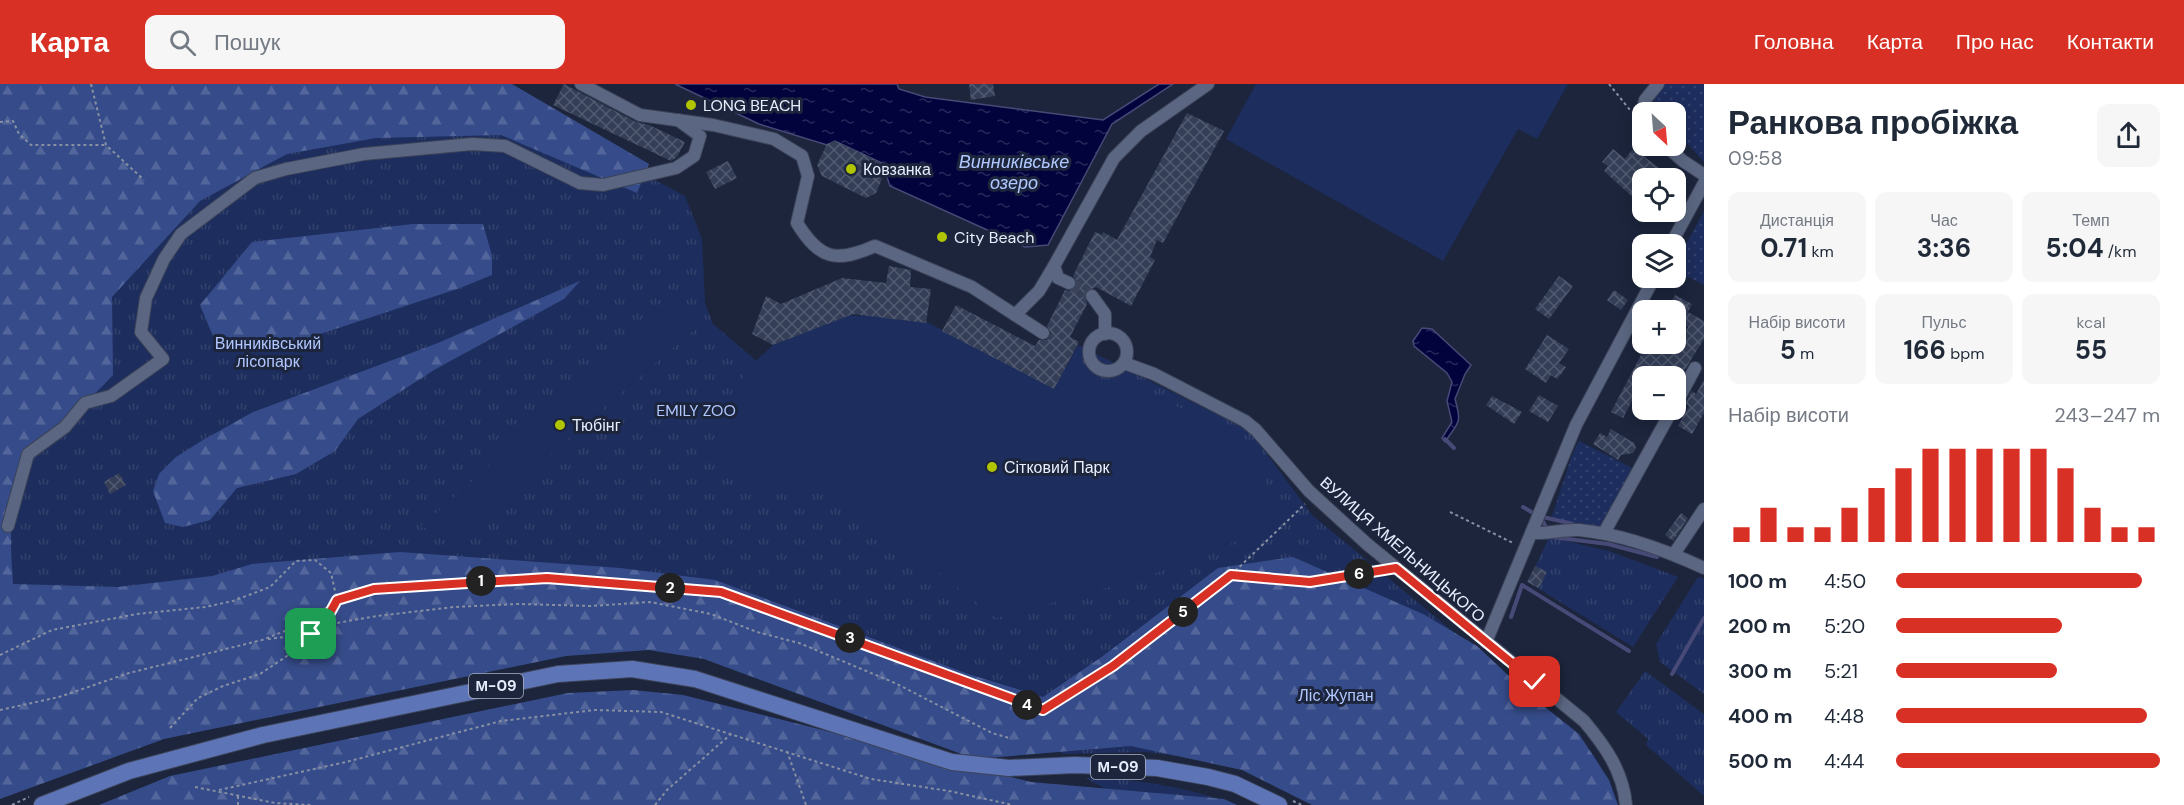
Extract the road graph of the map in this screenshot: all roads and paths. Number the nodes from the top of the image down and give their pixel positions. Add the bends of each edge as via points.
1 (91, 84) edge
2 (581, 84) edge
3 (1209, 84) edge
4 (1610, 84) edge
5 (1658, 84) edge
6 (1645, 102) edge
7 (1632, 108) edge
8 (678, 120) junction
9 (0, 122) edge
10 (106, 145) junction
11 (1677, 156) edge
12 (1704, 175) edge
13 (144, 180) dead end
14 (1704, 183) edge
15 (1676, 234) edge
16 (1054, 266) junction
17 (1069, 283) tunnel mouth
18 (1649, 288) edge
19 (1092, 296) tunnel mouth
20 (1015, 315) junction
21 (1042, 333) dead end
22 (1105, 334) junction
23 (1124, 363) junction
24 (1695, 368) dead end
25 (1686, 385) edge
26 (1666, 420) edge
27 (1314, 496) junction
28 (1704, 508) edge
29 (1450, 512) dead end
30 (8, 526) dead end
31 (1533, 533) junction
32 (1604, 533) junction
33 (1526, 550) junction
34 (1674, 554) junction
35 (1396, 568) junction
36 (1704, 568) edge
37 (1231, 575) junction
38 (337, 600) junction
39 (311, 634) junction
40 (262, 640) junction
41 (1486, 642) junction
42 (0, 655) edge
43 (0, 710) edge
44 (170, 728) dead end
45 (731, 734) junction
46 (1009, 738) dead end
47 (787, 751) junction
48 (195, 787) dead end
49 (219, 789) junction
50 (238, 796) junction
51 (42, 805) edge
52 (238, 805) edge
53 (310, 805) edge
54 (655, 805) edge
55 (806, 805) edge
56 (1012, 805) edge
57 (1279, 805) edge
58 (1626, 805) edge

1 - 10 path
2 - 8 street via 640,115
3 - 16 street via 1141,131 1118,153
4 - 7 path
5 - 6 street
8 - 20 street via 774,139 802,156 808,176 797,223 814,247 825,255 850,256 875,246 972,287
8 - 30 street via 700,136 694,156 676,168 603,185 580,183 505,146 472,144 364,154 255,178 181,234 164,259 146,298 141,332 163,359 111,396 85,404 64,427 28,454
9 - 10 path via 13,121 31,145
10 - 13 path
11 - 12 street
14 - 15 street
16 - 17 street via 1058,278
16 - 20 street via 1039,291
18 - 31 street, ВУЛИЦЯ ХМЕЛЬНИЦЬКОГО via 1576,425
19 - 22 street via 1105,314
20 - 21 street
22 - 23 street via 1117,336 1124,344
22 - 23 street, ВУЛИЦЯ ХМЕЛЬНИЦЬКОГО via 1091,344 1090,360 1104,371
23 - 27 street, ВУЛИЦЯ ХМЕЛЬНИЦЬКОГО via 1154,374 1245,421
24 - 25 street
26 - 32 street
27 - 35 street, ВУЛИЦЯ ХМЕЛЬНИЦЬКОГО
27 - 37 path
28 - 34 street
29 - 33 path
31 - 32 street
31 - 33 street, ВУЛИЦЯ ХМЕЛЬНИЦЬКОГО
32 - 34 street
33 - 41 street, ВУЛИЦЯ ХМЕЛЬНИЦЬКОГО
34 - 36 street
35 - 37 path via 1310,582
35 - 41 street, ВУЛИЦЯ ХМЕЛЬНИЦЬКОГО
37 - 38 path via 1113,666 1043,710 721,592 547,578 374,589
38 - 39 path via 326,620
38 - 40 path via 305,623
38 - 42 path via 331,573 315,560 296,561 270,586 233,601 52,630
39 - 40 path
39 - 44 path via 260,674 198,698
39 - 46 path via 331,624 454,607 650,602 673,605 711,614 851,663
40 - 43 path
41 - 58 street, ВУЛИЦЯ ХМЕЛЬНИЦЬКОГО via 1584,722 1618,769
45 - 47 path
45 - 49 path via 661,712 595,710 501,722 346,762
45 - 54 path
47 - 55 path
47 - 56 path via 871,779
48 - 49 path
49 - 50 path
50 - 52 path
50 - 53 path
51 - 57 main road, М-09 via 129,771 263,735 558,674 632,669 695,679 952,762 1009,768 1157,768 1235,784

